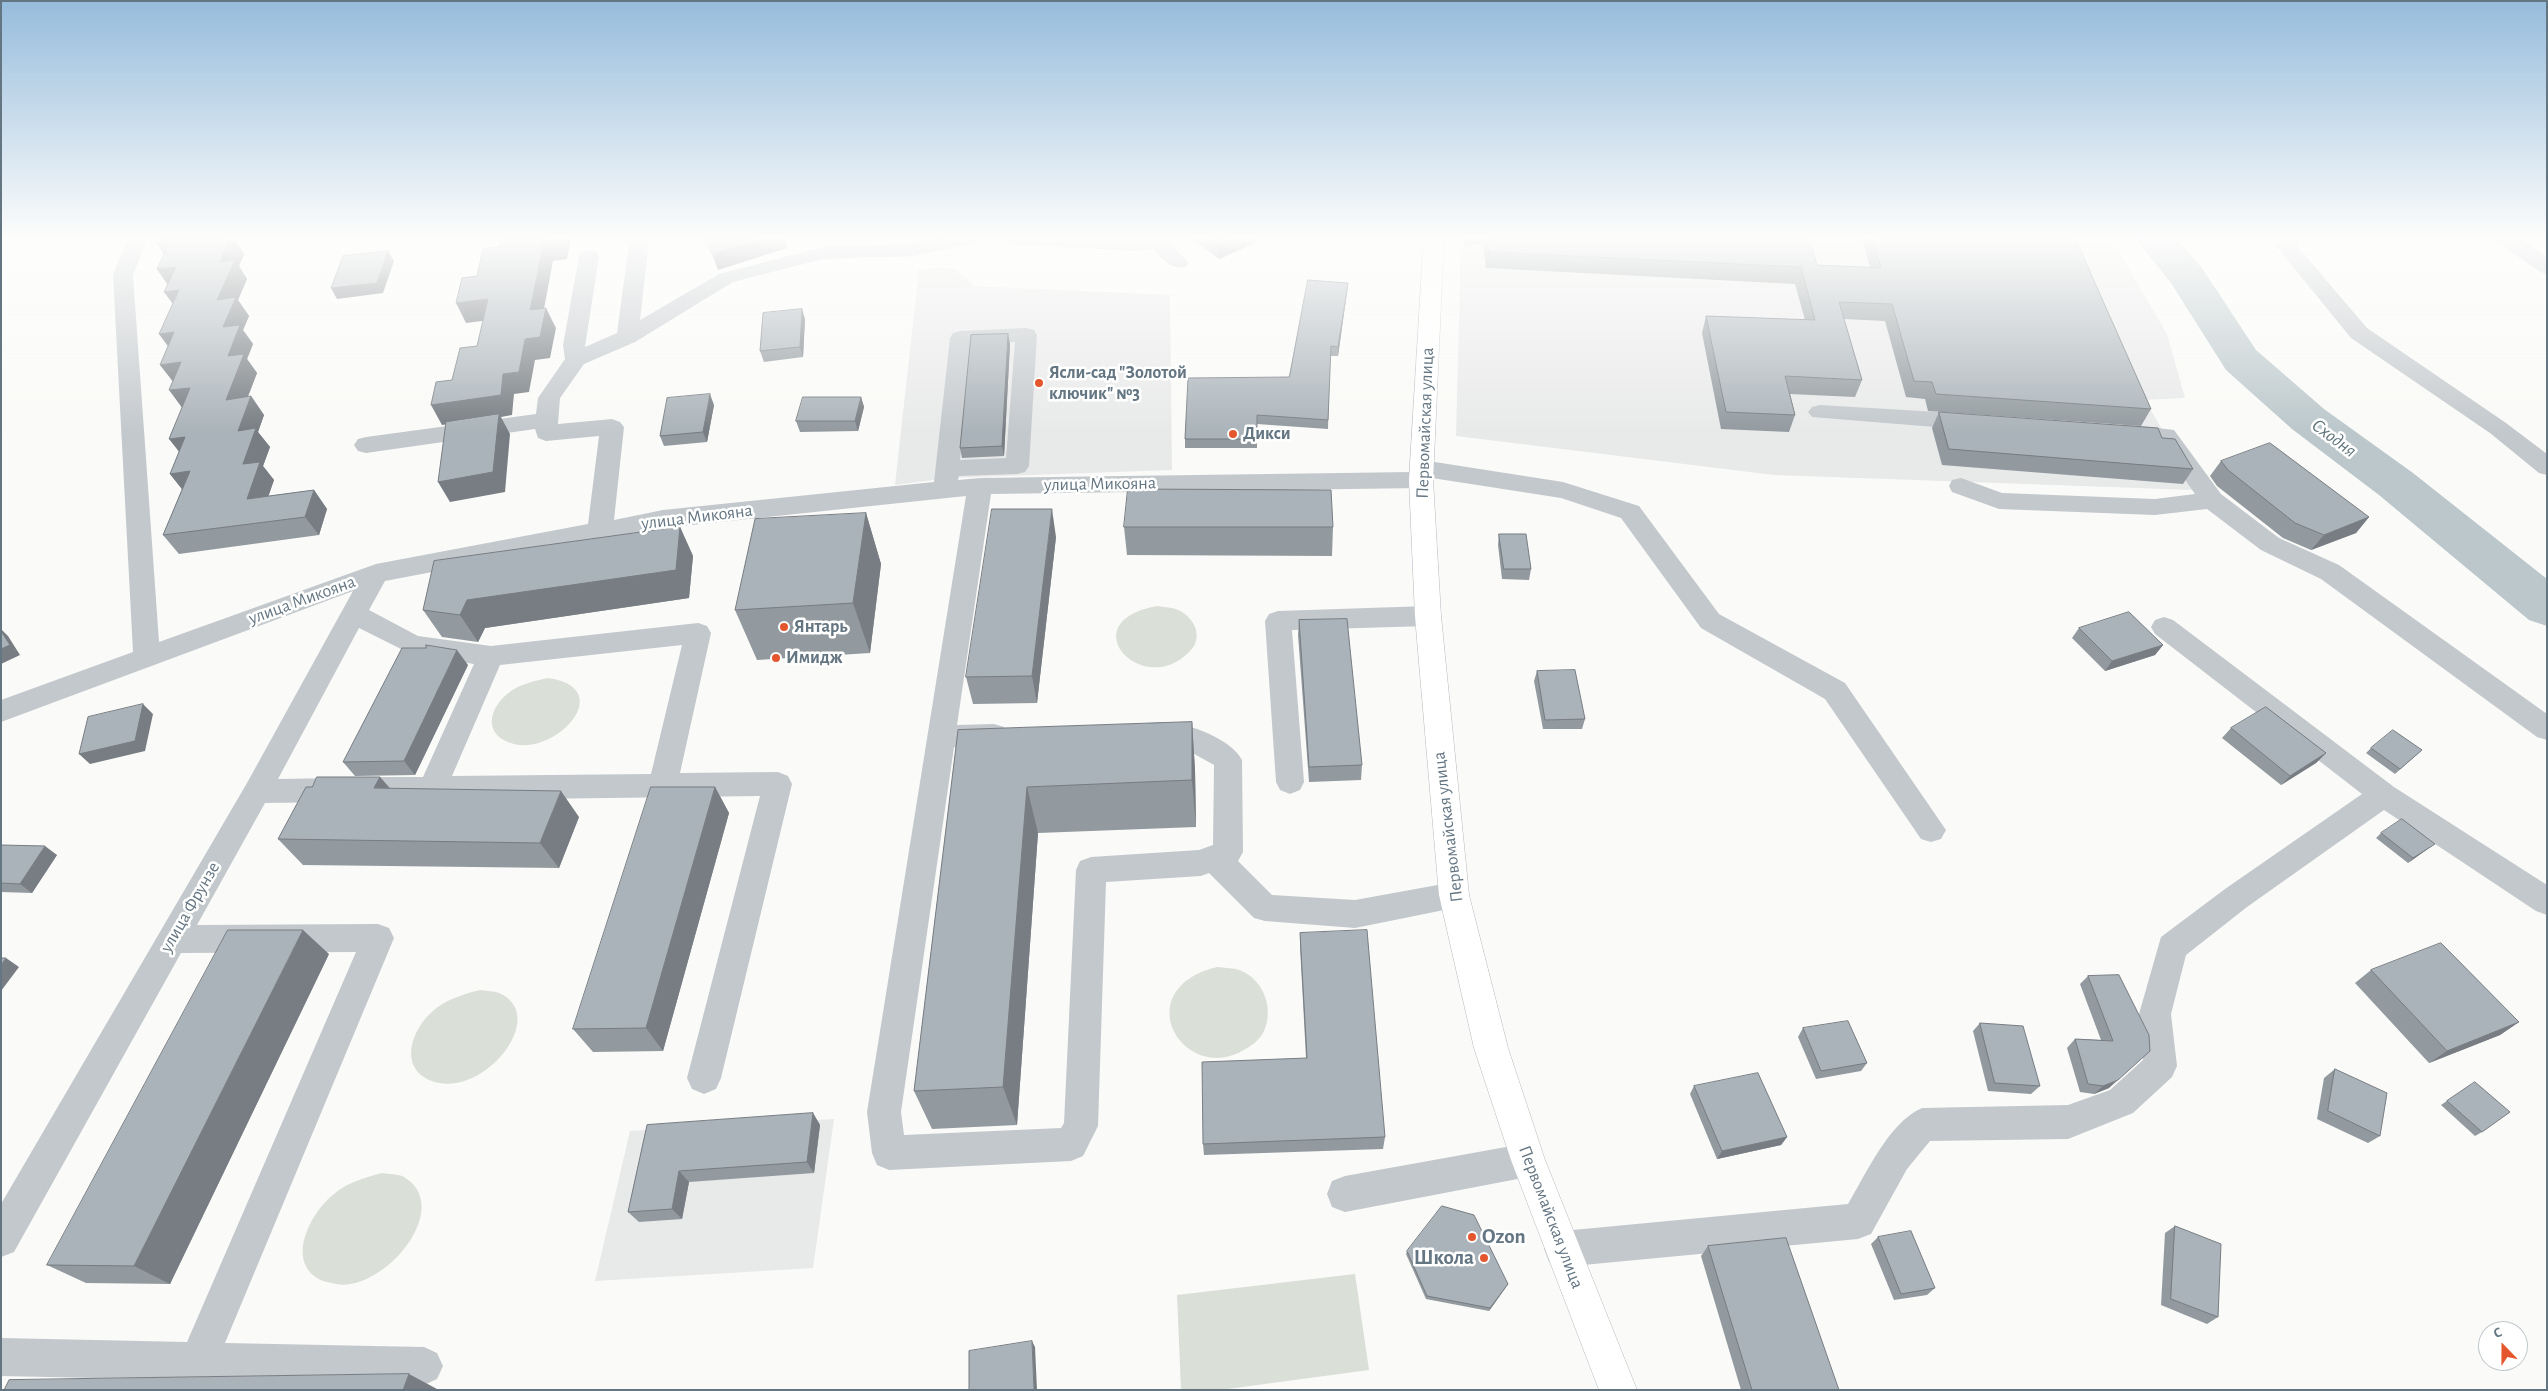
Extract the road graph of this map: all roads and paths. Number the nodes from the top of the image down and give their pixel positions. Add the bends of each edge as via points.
1 (125, 303) edge
2 (581, 303) edge
3 (631, 303) edge
4 (684, 303) edge
5 (1430, 303) edge
6 (2334, 303) edge
7 (627, 337) junction
8 (576, 359) junction
9 (1820, 412) dead end
10 (547, 420) junction
11 (1998, 424) edge
12 (2107, 431) edge
13 (366, 445) dead end
14 (2547, 467) edge
15 (1421, 474) junction
16 (947, 479) junction
17 (980, 486) junction
18 (1961, 486) dead end
19 (2212, 500) junction
20 (600, 531) junction
21 (376, 573) junction
22 (354, 614) junction
23 (1428, 616) junction
24 (2164, 627) dead end
25 (491, 656) junction
26 (147, 657) junction
27 (1, 711) edge
28 (2547, 729) edge
29 (1128, 733) edge
30 (1020, 735) edge
31 (942, 736) junction
32 (1290, 782) dead end
33 (663, 785) junction
34 (432, 788) junction
35 (257, 791) junction
36 (2384, 795) junction
37 (1931, 830) dead end
38 (1214, 858) junction
39 (1454, 894) junction
40 (2547, 902) edge
41 (172, 938) junction
42 (704, 1078) dead end
43 (1528, 1160) junction
44 (1345, 1194) dead end
45 (1, 1239) edge
46 (1562, 1249) junction
47 (1, 1357) edge
48 (198, 1361) junction
49 (424, 1366) dead end
50 (1618, 1390) edge

1 - 26 street
2 - 8 street via 574,345
3 - 7 street
4 - 7 street
5 - 15 main road, Первомайская улица
6 - 14 street via 2359,333 2498,428
7 - 8 street
8 - 10 street via 549,398
9 - 11 street
10 - 13 street
10 - 20 street via 546,433 612,427
12 - 19 street via 2166,435
15 - 17 street, улица Микояна
15 - 23 main road, Первомайская улица
15 - 37 street, улица Микояна via 1563,490 1630,512 1710,621 1835,691
16 - 16 street via 961,338 1026,335 1016,466
16 - 17 street, улица Микояна
16 - 20 street, улица Микояна via 663,519
17 - 31 street
18 - 19 street via 1999,501 2155,507
19 - 28 street via 2270,544 2330,572
20 - 21 street, улица Микояна
21 - 22 street, улица Фрунзе
21 - 26 street, улица Микояна
22 - 25 street via 413,645
22 - 35 street, улица Фрунзе
23 - 32 street via 1278,621
23 - 39 main road, Первомайская улица
24 - 36 street
25 - 33 street via 698,633
25 - 34 street
26 - 27 street, улица Микояна
29 - 38 street via 1167,732 1203,743 1228,760 1228,852
30 - 31 street
31 - 38 street via 884,1112 889,1153 1071,1144 1081,1126 1091,870 1200,863
33 - 34 street
33 - 42 street via 778,784
34 - 35 street
35 - 41 street, улица Фрунзе
36 - 40 street
36 - 46 street via 2236,898 2172,947 2155,1014 2160,1066 2121,1102 2068,1122 1922,1125 1895,1157 1858,1221
38 - 39 street via 1265,908 1355,914
39 - 43 main road, Первомайская улица via 1491,1048
41 - 45 street, улица Фрунзе
41 - 48 street via 378,938
43 - 44 street
43 - 46 main road, Первомайская улица
46 - 50 main road, Первомайская улица
47 - 48 street
48 - 49 street

